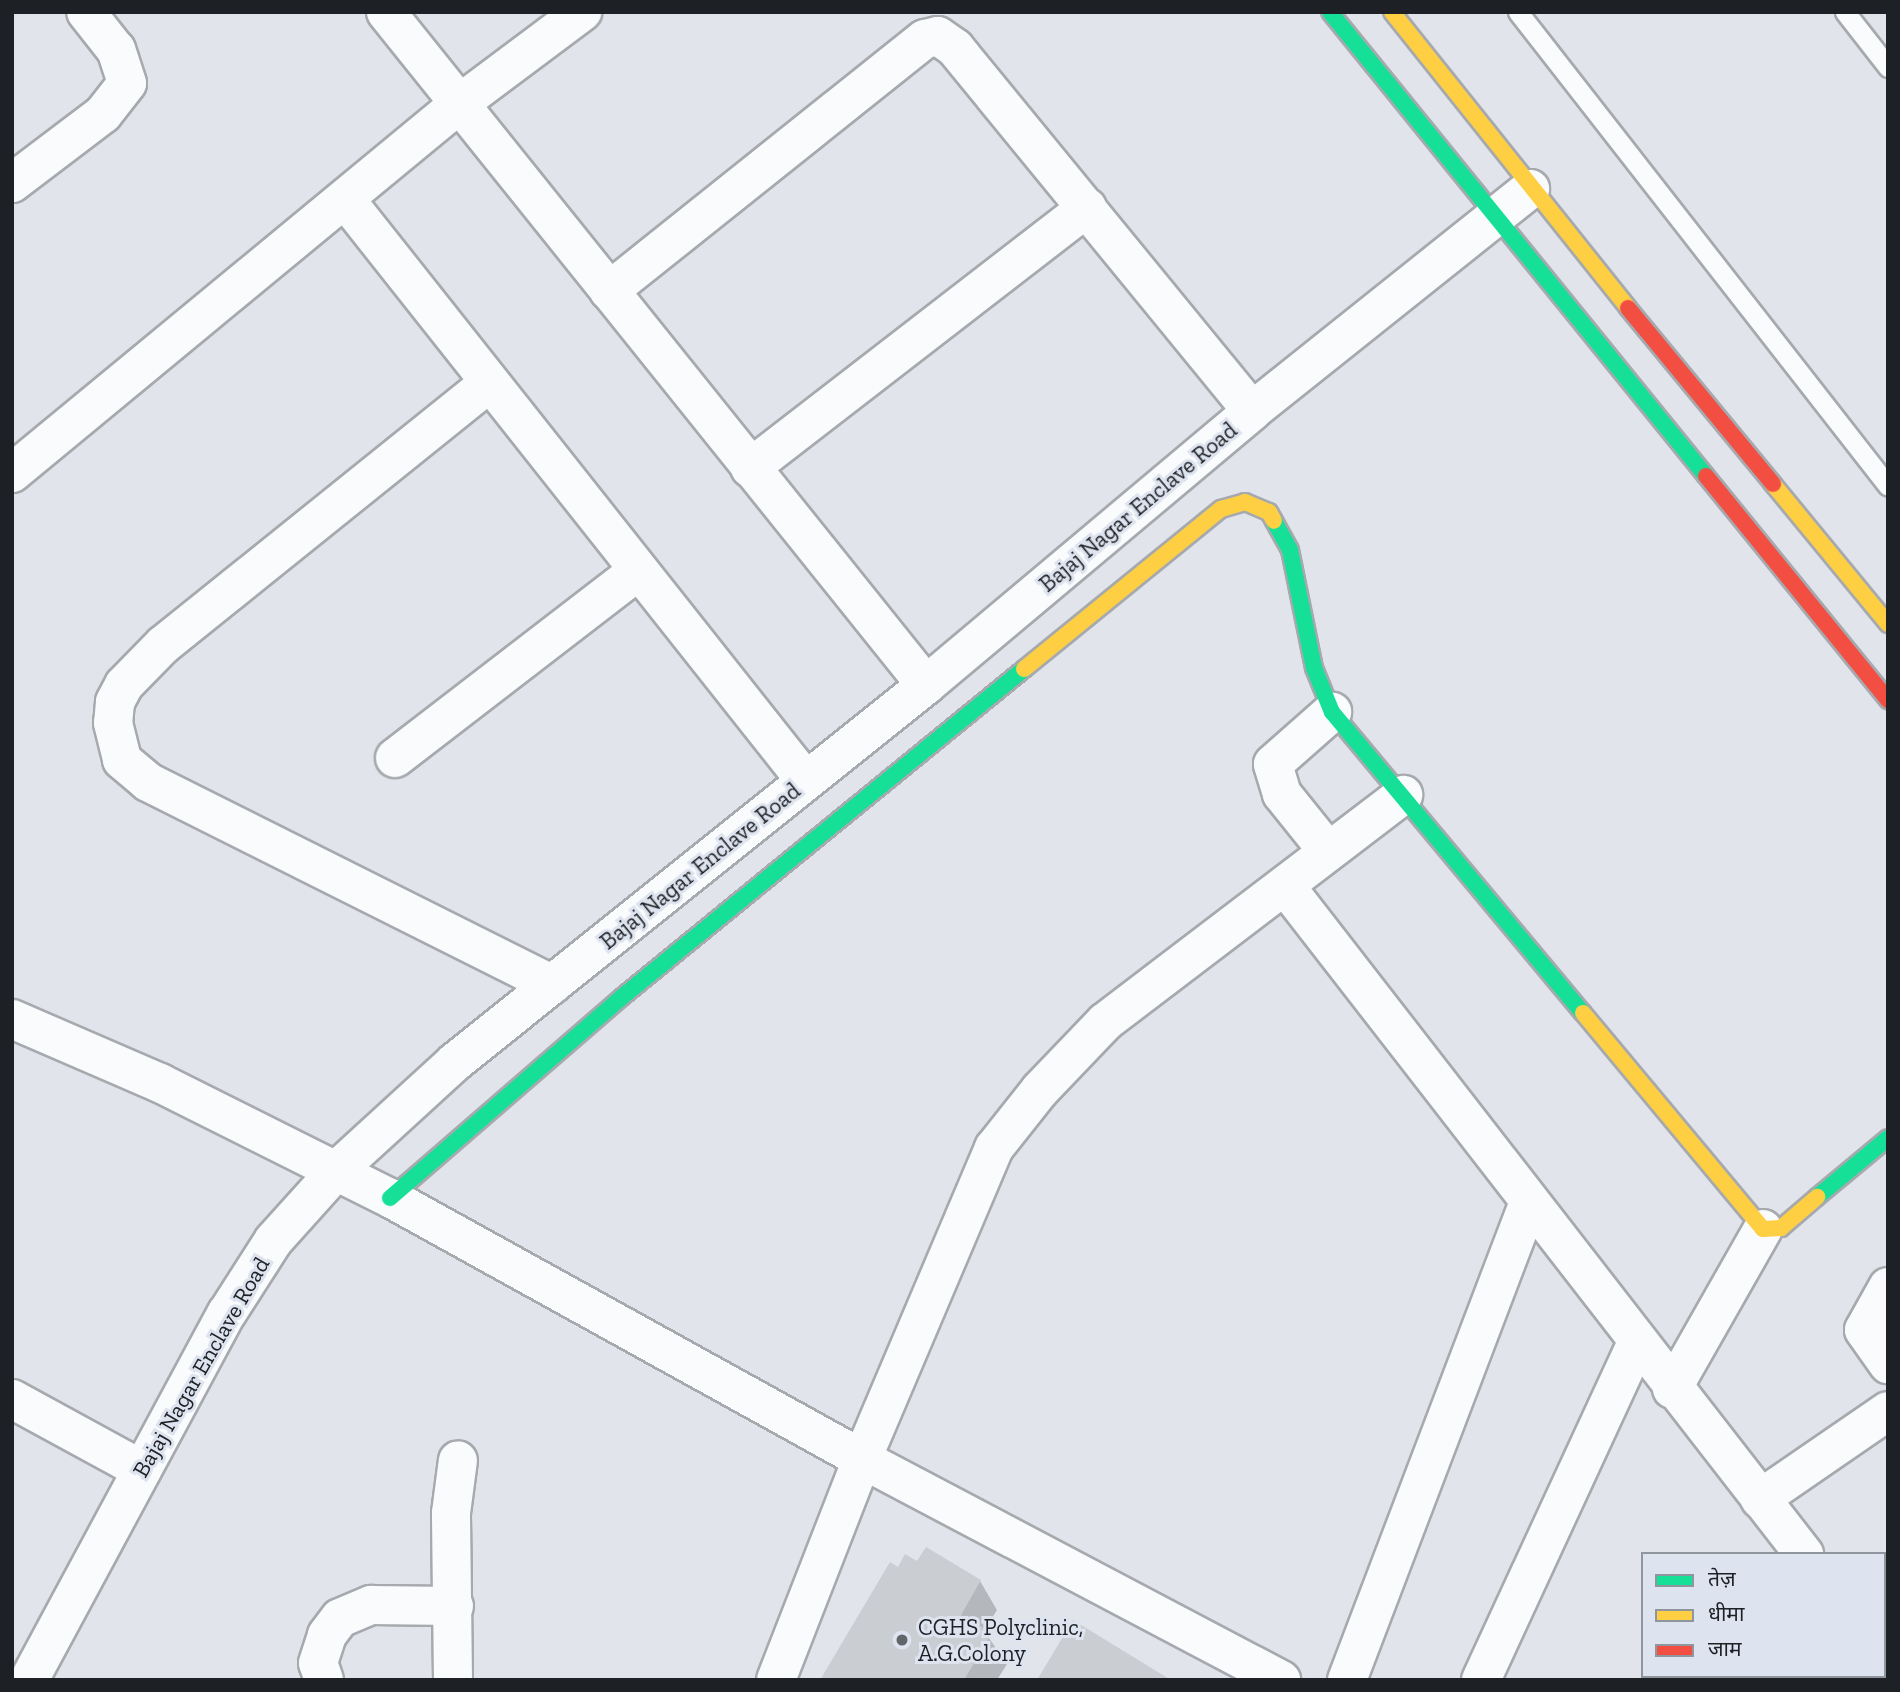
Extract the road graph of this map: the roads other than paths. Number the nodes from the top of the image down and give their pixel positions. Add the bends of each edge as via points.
1 (86, 12) edge
2 (386, 12) edge
3 (582, 12) edge
4 (1330, 12) edge
5 (1392, 12) edge
6 (1518, 12) edge
7 (1845, 12) edge
8 (1888, 67) edge
9 (459, 104) junction
10 (12, 183) edge
11 (1530, 189) junction
12 (345, 199) junction
13 (1087, 208) junction
14 (1495, 218) junction
15 (609, 291) junction
16 (489, 383) junction
17 (1252, 411) junction
18 (750, 468) junction
19 (12, 473) edge
20 (1888, 486) edge
21 (638, 571) junction
22 (1888, 624) edge
23 (926, 685) junction
24 (1888, 700) edge
25 (1332, 712) junction
26 (394, 758) dead end
27 (806, 781) junction
28 (1403, 795) junction
29 (1327, 850) junction
30 (1286, 887) junction
31 (552, 984) junction
32 (12, 1019) edge
33 (1885, 1147) edge
34 (336, 1171) junction
35 (390, 1198) junction
36 (1529, 1202) junction
37 (1763, 1228) junction
38 (1888, 1287) edge
39 (1637, 1343) junction
40 (1888, 1364) edge
41 (1672, 1389) junction
42 (12, 1399) edge
43 (1888, 1411) edge
44 (458, 1460) dead end
45 (862, 1460) junction
46 (142, 1469) junction
47 (1760, 1499) junction
48 (1802, 1552) edge
49 (454, 1606) junction
50 (29, 1680) edge
51 (324, 1680) edge
52 (453, 1680) edge
53 (776, 1680) edge
54 (1281, 1680) edge
55 (1347, 1680) edge
56 (1481, 1680) edge

1 - 10 street via 116,50 127,83 103,114
2 - 9 street
3 - 9 street
4 - 14 street
5 - 11 street
6 - 20 lane
7 - 8 lane
9 - 12 street
9 - 15 street
11 - 14 street, Bajaj Nagar Enclave Road
11 - 22 street
12 - 16 street
12 - 19 street
13 - 15 street via 955,48 937,36 925,39
13 - 17 street
13 - 18 street
14 - 17 street, Bajaj Nagar Enclave Road
14 - 24 street
15 - 18 street
16 - 21 street
16 - 31 street via 163,645 124,685 115,702 113,723 122,760 148,782
17 - 23 street, Bajaj Nagar Enclave Road
18 - 23 street
21 - 26 street
21 - 27 street
23 - 27 street, Bajaj Nagar Enclave Road
25 - 28 street
25 - 29 street via 1273,764 1282,793
25 - 35 street via 1314,668 1290,550 1269,512 1245,502 1220,509 622,997
27 - 31 street, Bajaj Nagar Enclave Road
28 - 29 street
28 - 37 street
29 - 30 street
30 - 36 street
30 - 45 street via 1105,1022 1040,1090 994,1148
31 - 34 street, Bajaj Nagar Enclave Road via 455,1062
32 - 34 street via 160,1083
33 - 37 street via 1782,1228
34 - 35 street
34 - 46 street, Bajaj Nagar Enclave Road via 260,1262
35 - 45 street
36 - 39 street
36 - 55 street
37 - 41 street
38 - 40 street via 1864,1330
39 - 41 street
39 - 56 street
41 - 47 street
42 - 46 street
43 - 47 street
44 - 49 street via 451,1513
45 - 53 street
45 - 54 street
46 - 50 street, Bajaj Nagar Enclave Road
47 - 48 street
49 - 51 street via 371,1605 340,1618 327,1635 318,1663
49 - 52 street

